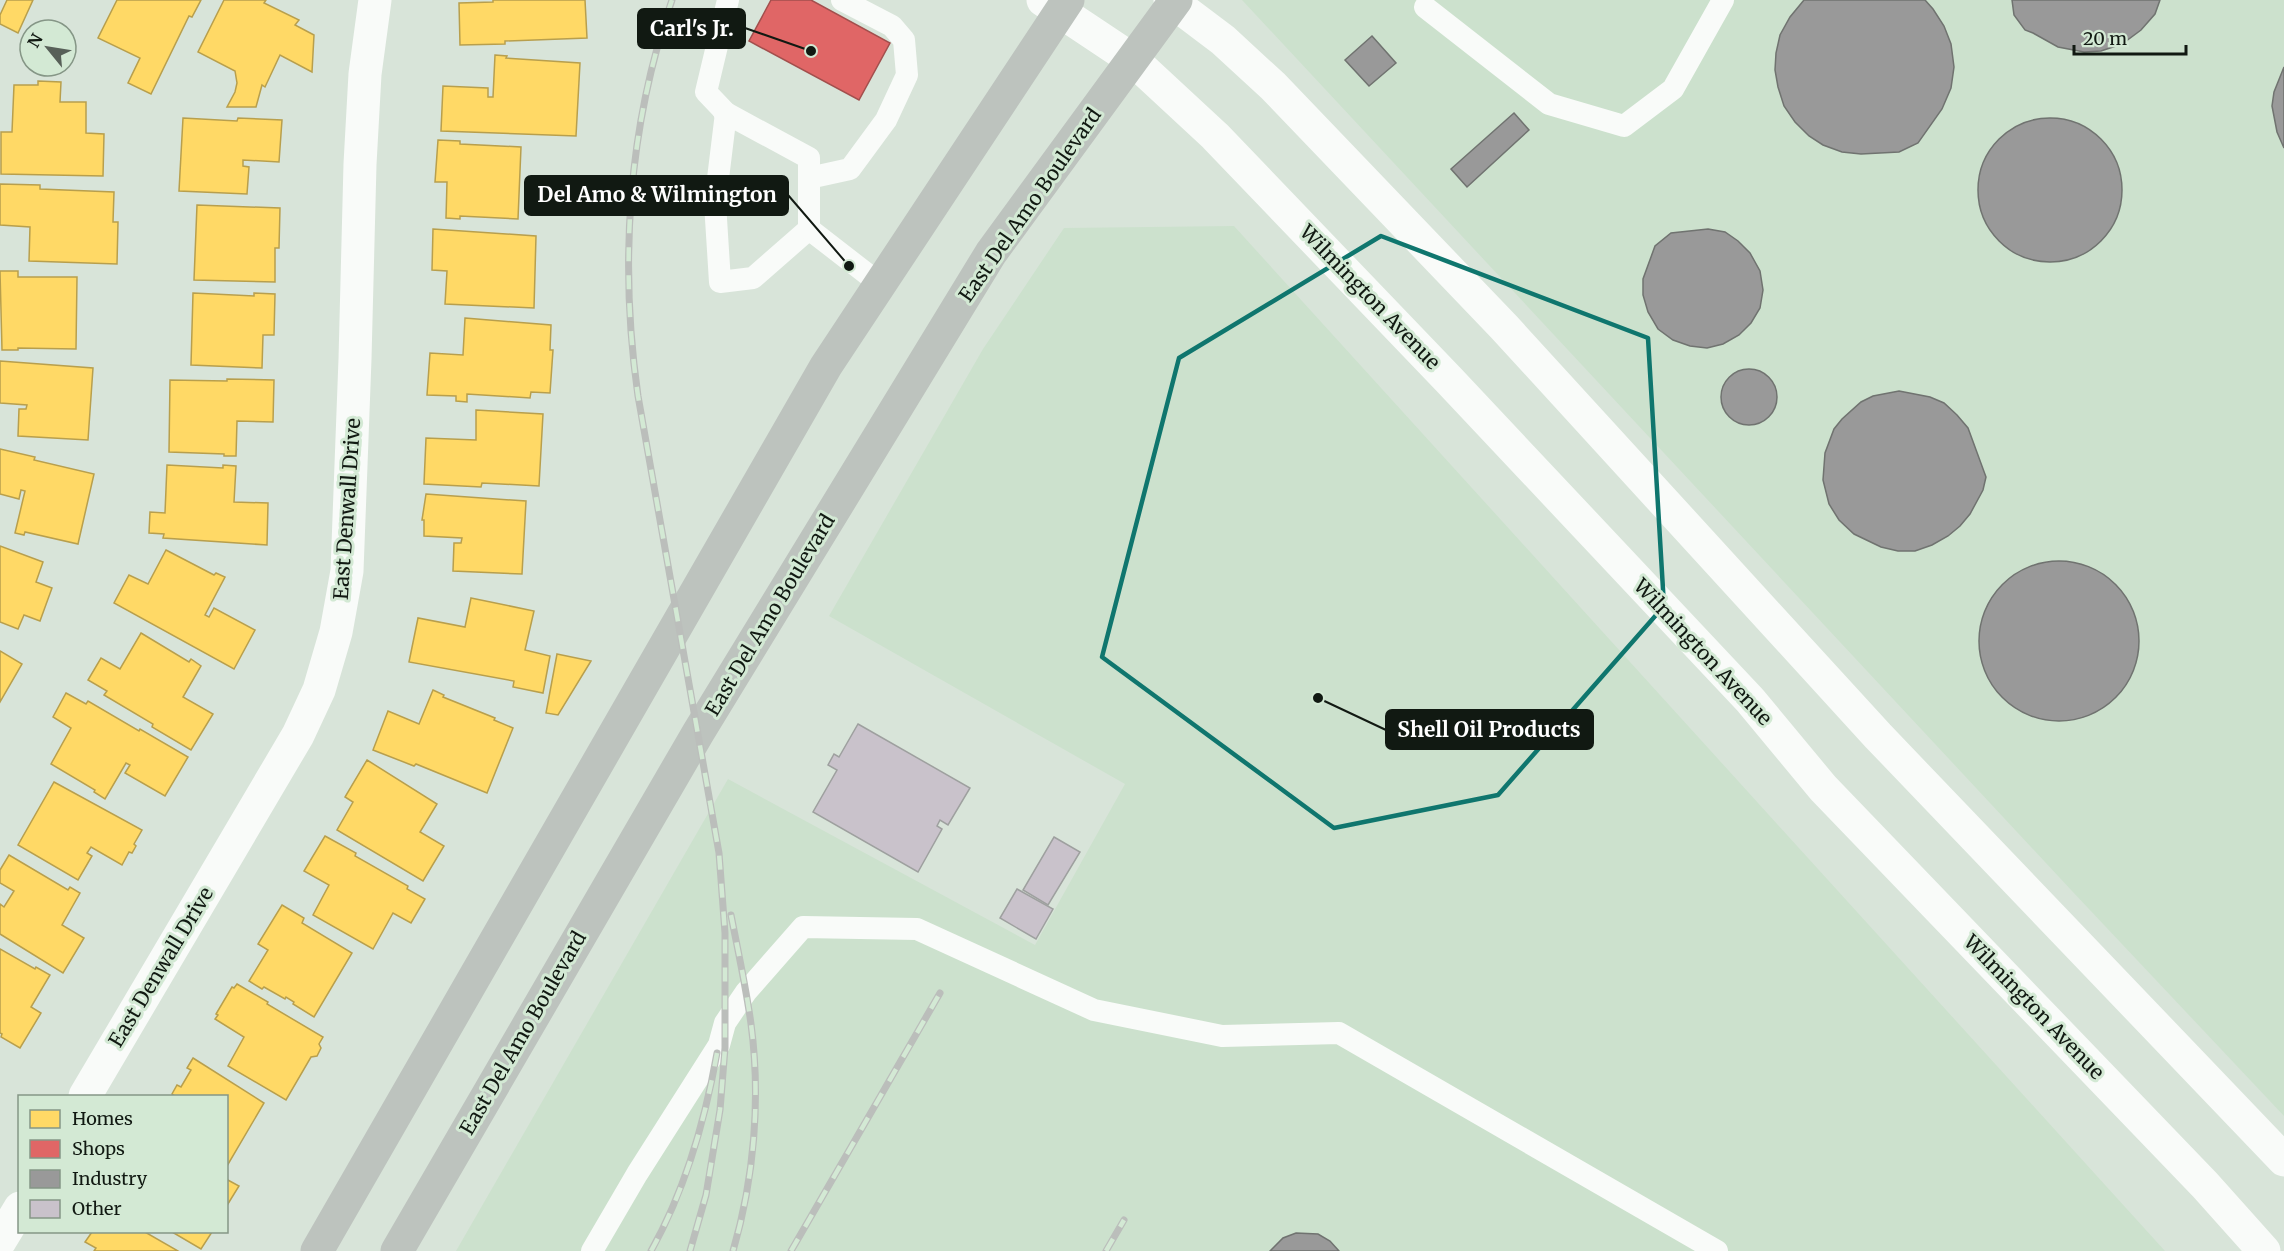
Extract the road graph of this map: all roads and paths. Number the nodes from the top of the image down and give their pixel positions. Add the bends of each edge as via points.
1 (375, 0) edge
2 (728, 0) edge
3 (842, 0) edge
4 (1723, 0) edge
5 (1173, 1) edge
6 (1057, 4) edge
7 (1425, 8) dead end
8 (1133, 60) junction
9 (724, 112) junction
10 (809, 178) junction
11 (810, 229) junction
12 (880, 284) junction
13 (86, 1095) edge
14 (2284, 1160) edge
15 (18, 1211) edge
16 (0, 1241) edge
17 (317, 1251) edge
18 (397, 1251) edge
19 (592, 1251) edge
20 (1717, 1251) edge
21 (2264, 1251) edge

1 - 13 main road, East Denwall Drive via 365,74 360,164 346,571 336,632 319,690 298,735
2 - 9 lane via 706,92
3 - 10 lane via 892,26 904,40 907,75 886,120 850,169
4 - 7 lane via 1673,89 1624,126 1549,104
5 - 8 main road, East Del Amo Boulevard
5 - 14 main road via 1273,86 1488,310 1878,736
6 - 8 main road, Wilmington Avenue
6 - 12 main road
8 - 18 main road, East Del Amo Boulevard via 992,253 698,733
8 - 21 main road, Wilmington Avenue via 1215,136 1449,380 1750,700 1823,788
9 - 10 lane via 809,158
9 - 11 lane via 715,203 720,282 753,278
10 - 11 lane
11 - 12 lane
12 - 17 main road via 826,366
15 - 16 main road
19 - 20 lane via 718,1045 735,1007 803,927 916,929 1094,1010 1210,1033 1339,1033

